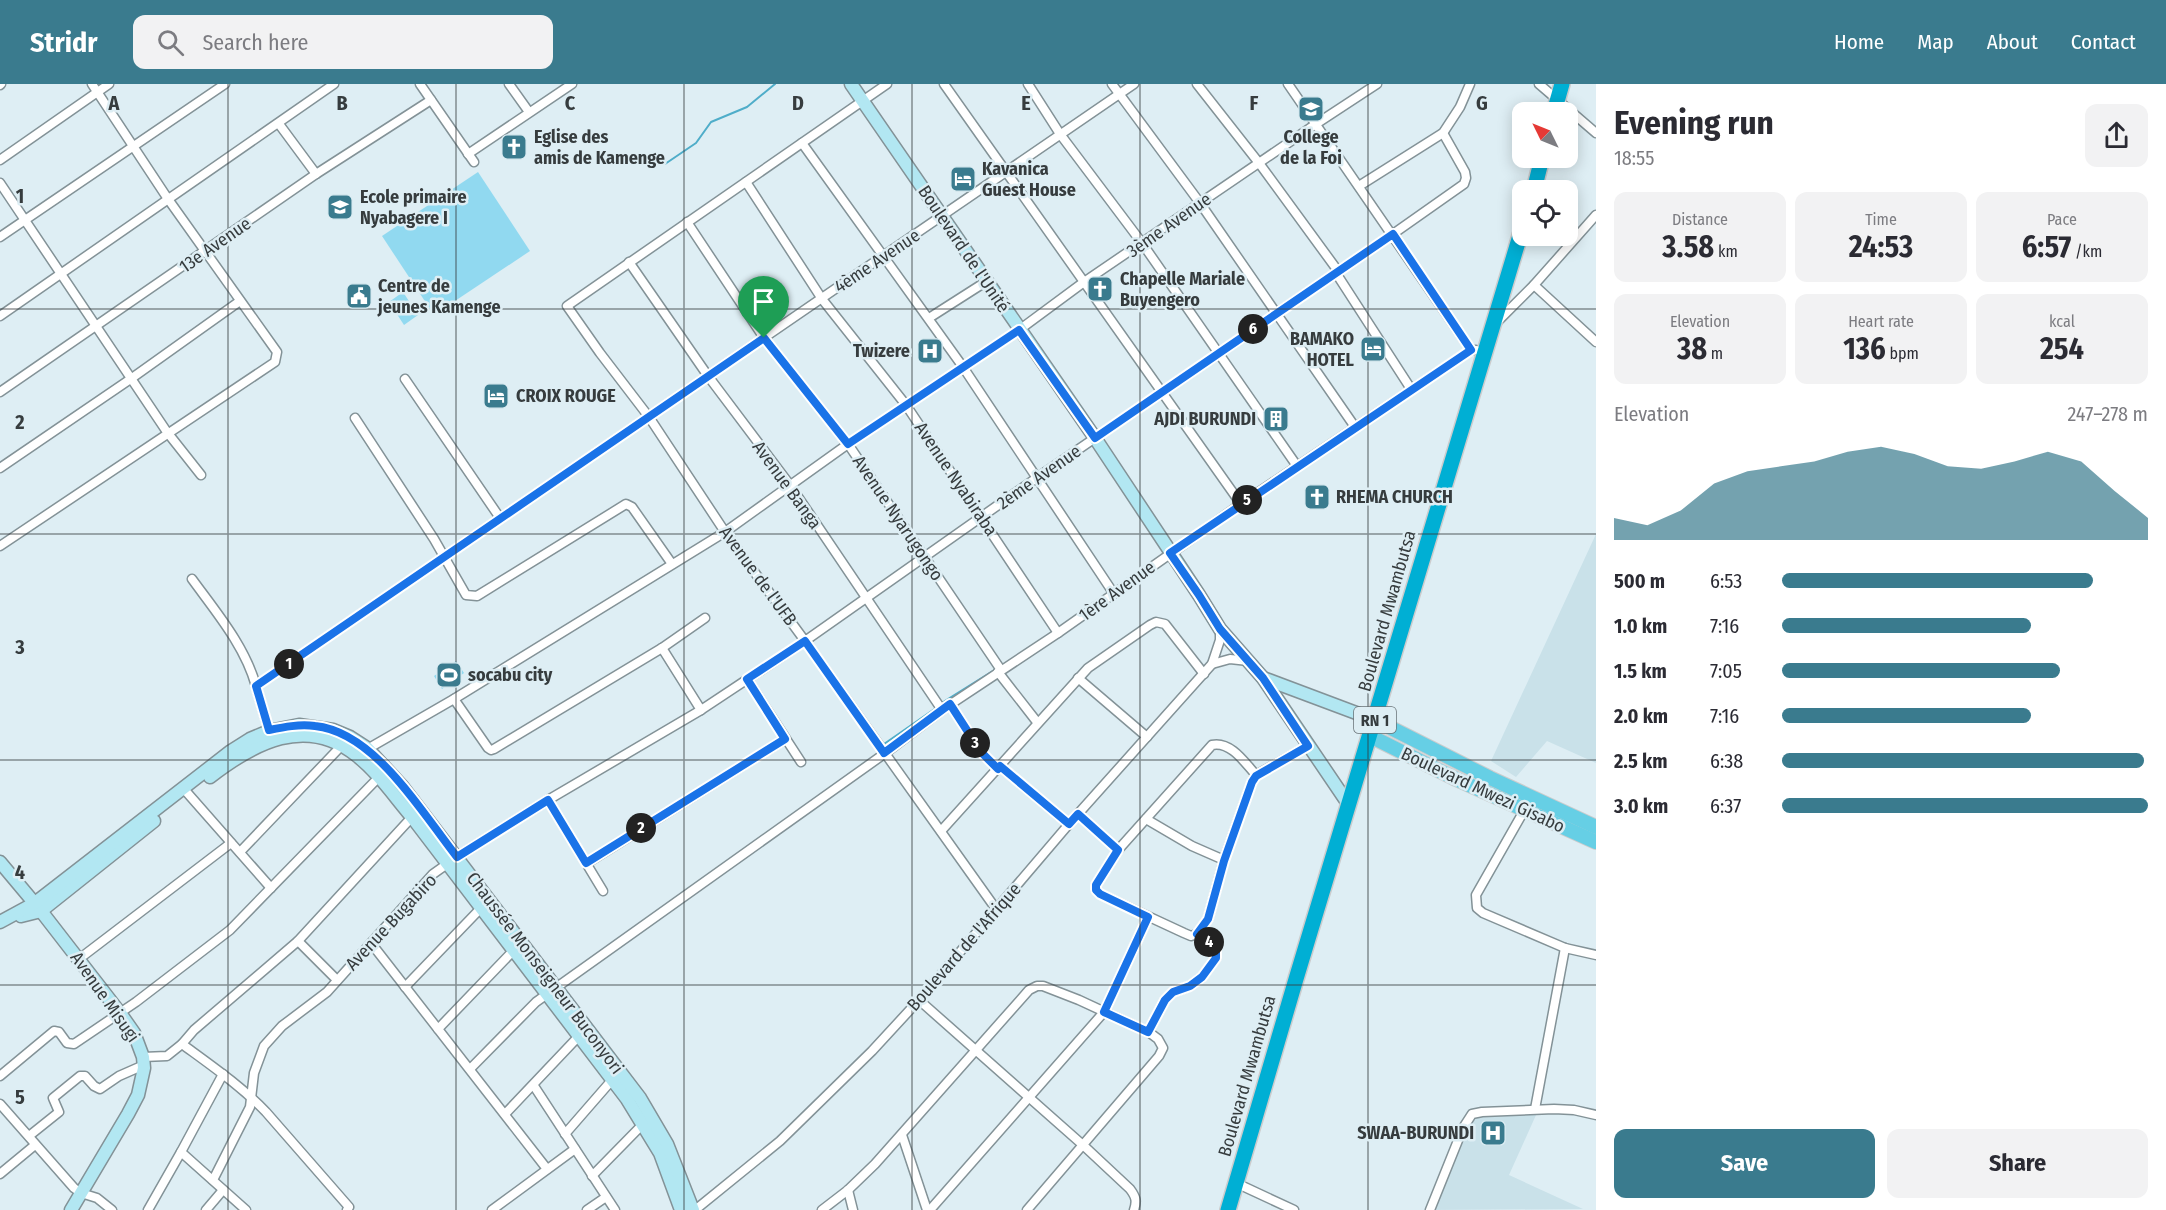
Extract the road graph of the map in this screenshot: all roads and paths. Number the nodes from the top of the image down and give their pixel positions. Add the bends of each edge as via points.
1 (109, 84) edge
2 (225, 84) edge
3 (334, 84) edge
4 (420, 84) edge
5 (509, 84) edge
6 (572, 84) edge
7 (851, 84) edge
8 (887, 84) edge
9 (944, 84) edge
10 (1028, 84) edge
11 (1112, 84) edge
12 (1134, 84) edge
13 (1197, 84) edge
14 (1288, 84) edge
15 (1377, 84) edge
16 (1470, 84) edge
17 (1539, 84) edge
18 (1562, 84) edge
19 (94, 88) edge
20 (1119, 94) junction
21 (431, 100) junction
22 (863, 101) junction
23 (1553, 102) edge
24 (1557, 102) edge
25 (529, 112) junction
26 (1578, 120) edge
27 (279, 124) junction
28 (1316, 124) junction
29 (1596, 132) edge
30 (1443, 133) junction
31 (1060, 134) junction
32 (802, 143) junction
33 (132, 147) junction
34 (468, 154) junction
35 (0, 160) edge
36 (474, 162) dead end
37 (1259, 163) junction
38 (1006, 172) junction
39 (316, 174) junction
40 (746, 182) junction
41 (0, 183) edge
42 (1359, 186) junction
43 (168, 199) junction
44 (1200, 203) junction
45 (1596, 215) edge
46 (943, 216) junction
47 (26, 220) junction
48 (687, 222) junction
49 (1393, 234) junction
50 (0, 237) edge
51 (1142, 243) junction
52 (1517, 246) edge
53 (205, 252) junction
54 (885, 256) junction
55 (629, 262) junction
56 (1337, 272) junction
57 (62, 273) junction
58 (987, 281) junction
59 (1084, 282) junction
60 (1534, 285) junction
61 (822, 299) junction
62 (240, 301) junction
63 (1276, 313) junction
64 (0, 316) edge
65 (929, 318) junction
66 (97, 325) junction
67 (1493, 325) junction
68 (1019, 330) junction
69 (764, 338) junction
70 (1596, 342) edge
71 (1478, 351) junction
72 (1220, 352) junction
73 (963, 367) junction
74 (708, 376) junction
75 (132, 378) junction
76 (405, 379) dead end
77 (1411, 389) junction
78 (0, 392) edge
79 (1163, 392) junction
80 (906, 405) junction
81 (649, 417) junction
82 (355, 418) dead end
83 (1355, 427) junction
84 (167, 432) junction
85 (1095, 438) junction
86 (848, 444) junction
87 (1298, 466) junction
88 (0, 468) edge
89 (201, 475) dead end
90 (1038, 477) junction
91 (790, 485) junction
92 (1241, 504) junction
93 (982, 517) junction
94 (500, 518) junction
95 (725, 532) junction
96 (0, 546) edge
97 (1170, 553) junction
98 (925, 557) junction
99 (444, 559) junction
100 (672, 564) junction
101 (192, 579) dead end
102 (1114, 594) junction
103 (866, 597) junction
104 (705, 618) dead end
105 (1220, 629) junction
106 (1058, 633) junction
107 (805, 641) junction
108 (662, 648) junction
109 (1248, 661) junction
110 (1212, 664) junction
111 (1000, 671) junction
112 (1204, 674) junction
113 (1078, 678) junction
114 (1263, 678) junction
115 (747, 679) junction
116 (256, 686) junction
117 (454, 699) junction
118 (950, 704) junction
119 (701, 710) junction
120 (942, 710) junction
121 (1375, 720) junction
122 (1037, 722) junction
123 (270, 735) junction
124 (1370, 736) junction
125 (1148, 737) junction
126 (785, 739) junction
127 (346, 741) junction
128 (1308, 746) junction
129 (362, 752) junction
130 (884, 753) junction
131 (801, 762) dead end
132 (999, 767) junction
133 (1256, 776) junction
134 (379, 777) junction
135 (186, 790) junction
136 (548, 800) junction
137 (1349, 804) junction
138 (1525, 809) junction
139 (1078, 814) junction
140 (412, 817) junction
141 (1146, 819) junction
142 (1069, 824) junction
143 (1596, 827) edge
144 (941, 831) junction
145 (1596, 842) edge
146 (231, 843) junction
147 (1118, 850) junction
148 (240, 852) junction
149 (452, 860) junction
150 (1224, 861) junction
151 (0, 862) edge
152 (586, 863) junction
153 (272, 888) junction
154 (603, 891) dead end
155 (38, 907) junction
156 (481, 908) junction
157 (996, 909) junction
158 (1148, 917) junction
159 (4, 921) edge
160 (1197, 934) junction
161 (298, 941) junction
162 (370, 943) junction
163 (1565, 948) junction
164 (513, 951) junction
165 (1596, 955) edge
166 (79, 960) junction
167 (338, 980) junction
168 (405, 987) junction
169 (551, 992) junction
170 (919, 1000) junction
171 (1104, 1012) junction
172 (120, 1013) junction
173 (438, 1029) junction
174 (1148, 1032) junction
175 (578, 1037) junction
176 (182, 1044) junction
177 (977, 1050) junction
178 (143, 1061) junction
179 (470, 1069) junction
180 (223, 1074) junction
181 (0, 1076) edge
182 (612, 1080) junction
183 (534, 1086) junction
184 (252, 1097) junction
185 (1030, 1097) junction
186 (1, 1107) edge
187 (1535, 1109) junction
188 (505, 1114) junction
189 (1596, 1115) edge
190 (643, 1124) junction
191 (565, 1134) junction
192 (902, 1135) junction
193 (29, 1136) junction
194 (35, 1145) junction
195 (1084, 1146) junction
196 (575, 1149) junction
197 (181, 1152) junction
198 (547, 1169) junction
199 (0, 1174) edge
200 (592, 1176) junction
201 (213, 1180) junction
202 (1236, 1183) junction
203 (223, 1190) junction
204 (848, 1190) junction
205 (81, 1193) junction
206 (606, 1197) junction
207 (349, 1209) edge
208 (70, 1210) edge
209 (112, 1210) edge
210 (148, 1210) edge
211 (206, 1210) edge
212 (246, 1210) edge
213 (492, 1210) edge
214 (587, 1210) edge
215 (615, 1210) edge
216 (681, 1210) edge
217 (694, 1210) edge
218 (822, 1210) edge
219 (853, 1210) edge
220 (928, 1210) edge
221 (1027, 1210) edge
222 (1134, 1210) edge
223 (1228, 1210) edge
224 (1294, 1210) edge
225 (1430, 1210) edge

1 - 19 street
2 - 33 street
3 - 27 street
4 - 21 street
5 - 25 street
6 - 25 street
7 - 22 street, Boulevard de l'Unité
8 - 22 street
9 - 38 street
10 - 31 street
11 - 20 street
12 - 20 street, 4ème Avenue
13 - 37 street
14 - 28 street
15 - 28 street, 3ème Avenue
16 - 30 street
17 - 23 street
18 - 24 highway
19 - 33 street
19 - 35 street
20 - 31 street, 4ème Avenue
20 - 44 street
21 - 34 street
21 - 39 street, 13e Avenue
22 - 32 street
22 - 46 street, Boulevard de l'Unité
25 - 34 street
26 - 29 street
27 - 39 street
27 - 43 street
28 - 37 street, 3ème Avenue
28 - 42 street
30 - 42 street
30 - 49 street, 2ème Avenue via 1467,178
31 - 38 street, 4ème Avenue
31 - 51 street
32 - 40 street
32 - 54 street
33 - 43 street
33 - 47 street
34 - 36 street
37 - 44 street, 3ème Avenue
37 - 56 street
38 - 46 street, 4ème Avenue
38 - 59 street
39 - 53 street, 13e Avenue
40 - 48 street
40 - 61 street, Avenue Nyabiraba
41 - 47 street
42 - 49 street
43 - 53 street
43 - 57 street
44 - 51 street, 3ème Avenue
44 - 63 street
45 - 60 street
46 - 54 street, 4ème Avenue
46 - 58 street, Boulevard de l'Unité
47 - 50 street
47 - 57 street
48 - 55 street
48 - 69 street, Avenue Nyarugongo
49 - 56 street, 2ème Avenue
49 - 71 street
51 - 59 street, 3ème Avenue
51 - 72 street
52 - 67 highway, Boulevard Mwambutsa / RN 1
53 - 62 street
53 - 66 street, 13e Avenue
54 - 61 street, 4ème Avenue
54 - 65 street
55 - 74 street, Avenue Banga
55 - 81 street, Avenue de l'UFB via 567,306
56 - 63 street, 2ème Avenue
56 - 77 street
57 - 64 street
57 - 66 street
58 - 65 street
58 - 68 street, Boulevard de l'Unité
59 - 68 street, 3ème Avenue
59 - 79 street
60 - 67 street
60 - 70 street
61 - 69 street, 4ème Avenue
61 - 80 street, Avenue Nyabiraba
62 - 75 street
62 - 84 street via 277,357
63 - 72 street, 2ème Avenue
63 - 83 street
65 - 73 street
66 - 75 street
66 - 78 street, 13e Avenue
67 - 71 highway, Boulevard Mwambutsa / RN 1
68 - 73 street, 3ème Avenue
68 - 85 street, Boulevard de l'Unité
69 - 74 street, 4ème Avenue
69 - 86 street, Avenue Nyarugongo
71 - 77 street, 1ère Avenue
71 - 121 highway, Boulevard Mwambutsa / RN 1
72 - 79 street, 2ème Avenue
72 - 87 street
73 - 80 street, 3ème Avenue
73 - 90 street
74 - 81 street, 4ème Avenue
74 - 91 street, Avenue Banga
75 - 84 street
75 - 88 street
76 - 94 street
77 - 83 street, 1ère Avenue
79 - 85 street, 2ème Avenue
79 - 92 street
80 - 86 street, 3ème Avenue
80 - 93 street, Avenue Nyabiraba
81 - 94 street, 4ème Avenue
81 - 95 street, Avenue de l'UFB
82 - 99 street
83 - 87 street, 1ère Avenue
84 - 89 street
84 - 96 street
85 - 90 street, 2ème Avenue
85 - 97 street, Boulevard de l'Unité
86 - 91 street, 3ème Avenue
86 - 98 street, Avenue Nyarugongo
87 - 92 street, 1ère Avenue
90 - 93 street, 2ème Avenue
90 - 102 street
91 - 95 street, 3ème Avenue
91 - 103 street, Avenue Banga
92 - 97 street, 1ère Avenue
93 - 98 street, 2ème Avenue
93 - 106 street, Avenue Nyabiraba
94 - 99 street, 4ème Avenue
95 - 100 street, 3ème Avenue
95 - 107 street, Avenue de l'UFB
97 - 102 street, 1ère Avenue
97 - 105 street, Boulevard de l'Unité
98 - 103 street, 2ème Avenue
98 - 111 street, Avenue Nyarugongo
99 - 100 street via 463,591 477,596 626,504
99 - 116 street, 4ème Avenue
100 - 117 street, 3ème Avenue
101 - 116 street via 236,640
102 - 106 street, 1ère Avenue
103 - 107 street, 2ème Avenue
103 - 120 street, Avenue Banga
104 - 108 street
105 - 109 street, Boulevard de l'Unité
105 - 110 street, Boulevard de l'Afrique
106 - 111 street, 1ère Avenue
107 - 115 street, Avenue Bugabiro
107 - 130 street, Avenue de l'UFB
108 - 117 street via 491,750
108 - 119 street
109 - 110 street via 1230,659
109 - 114 street, Boulevard de l'Unité
110 - 112 street, Boulevard de l'Afrique
111 - 118 street, 1ère Avenue
111 - 122 street, Avenue Nyarugongo
112 - 113 street via 1165,624 1156,622
112 - 125 street, Boulevard de l'Afrique
113 - 122 street
113 - 125 street
114 - 121 street, Boulevard de l'Unité
114 - 128 street, Boulevard de l'Unité
115 - 119 street, Avenue Bugabiro
115 - 126 street
116 - 123 street
117 - 129 street, 3ème Avenue
118 - 120 street, 1ère Avenue
118 - 132 street via 981,752
119 - 136 street, Avenue Bugabiro
120 - 130 street, 1ère Avenue
121 - 124 highway, Boulevard Mwambutsa / RN 1
121 - 143 main road, Boulevard Mwezi Gisabo
122 - 132 street
123 - 127 street, Chaussée Monseigneur Buconyori via 311,735
123 - 135 street, Chaussée Monseigneur Buconyori
124 - 137 highway, Boulevard Mwambutsa / RN 1
124 - 138 main road, Boulevard Mwezi Gisabo
125 - 139 street, Boulevard de l'Afrique
126 - 131 street
126 - 152 street
127 - 129 street, Chaussée Monseigneur Buconyori
127 - 148 street
128 - 133 street
128 - 137 street, Boulevard de l'Unité
129 - 134 street, Chaussée Monseigneur Buconyori
129 - 149 street, Chaussée Monseigneur Buconyori via 402,786
130 - 144 street, Avenue de l'UFB
130 - 169 street, 1ère Avenue
132 - 142 street
132 - 144 street
133 - 141 street via 1234,751 1212,745
133 - 150 street
134 - 140 street, Chaussée Monseigneur Buconyori
134 - 153 street
135 - 146 street
135 - 155 street, Chaussée Monseigneur Buconyori
136 - 149 street, Avenue Bugabiro
136 - 152 street
137 - 202 highway, Boulevard Mwambutsa / RN 1
138 - 145 main road, Boulevard Mwezi Gisabo
138 - 163 street via 1475,902 1483,913
139 - 142 street, Boulevard de l'Afrique
139 - 147 street
140 - 149 street, Chaussée Monseigneur Buconyori
140 - 161 street
141 - 147 street
141 - 150 street
142 - 157 street, Boulevard de l'Afrique
144 - 157 street, Avenue de l'UFB
146 - 148 street
146 - 166 street
147 - 158 street via 1096,890
148 - 153 street
149 - 156 street, Chaussée Monseigneur Buconyori
149 - 162 street, Avenue Bugabiro via 422,885
149 - 169 street, Chaussée Monseigneur Buconyori
150 - 160 street via 1208,919
151 - 155 street, Avenue Misugi
152 - 154 street
153 - 172 street via 230,930
155 - 159 street, Chaussée Monseigneur Buconyori
155 - 166 street, Avenue Misugi
156 - 164 street, Chaussée Monseigneur Buconyori
156 - 168 street
157 - 170 street, Boulevard de l'Afrique
158 - 160 street via 1191,936
158 - 171 street
160 - 174 street via 1216,949 1216,958 1197,983 1173,992 1165,1000
161 - 167 street
161 - 176 street
162 - 167 street, Avenue Bugabiro
162 - 168 street
163 - 165 street
163 - 187 street
164 - 169 street, Chaussée Monseigneur Buconyori
164 - 173 street
166 - 172 street, Avenue Misugi
167 - 184 street, Avenue Bugabiro via 264,1046 254,1073
168 - 173 street
169 - 175 street, Chaussée Monseigneur Buconyori
169 - 179 street, 1ère Avenue via 523,1013
169 - 217 street, Chaussée Monseigneur Buconyori via 656,1122
170 - 177 street
170 - 217 street, Boulevard de l'Afrique via 802,1121
171 - 174 street
171 - 177 street via 1049,987 1037,986 1029,990
171 - 185 street
172 - 178 street, Avenue Misugi via 134,1033
172 - 181 street via 74,1044 54,1031
173 - 179 street
174 - 195 street via 1163,1048 1159,1056
175 - 182 street, Chaussée Monseigneur Buconyori
175 - 183 street
176 - 178 street via 167,1056
176 - 180 street
177 - 185 street
177 - 192 street
178 - 193 street via 100,1089 80,1076 53,1098 59,1112
178 - 205 street, Avenue Misugi via 138,1095
179 - 188 street
180 - 184 street
180 - 197 street
182 - 190 street, Chaussée Monseigneur Buconyori
182 - 191 street
183 - 188 street
183 - 191 street
184 - 201 street, Avenue Bugabiro via 246,1117
184 - 207 street
185 - 195 street
185 - 220 street
186 - 193 street
187 - 189 street
187 - 225 street via 1472,1114
188 - 198 street
190 - 200 street
190 - 216 street, Chaussée Monseigneur Buconyori via 660,1153
191 - 196 street
192 - 204 street
192 - 220 street
193 - 194 street
194 - 199 street
194 - 205 street
195 - 221 street
195 - 222 street via 1130,1189 1135,1196
196 - 198 street
196 - 200 street
197 - 201 street
197 - 210 street
198 - 213 street
200 - 206 street
201 - 203 street
202 - 223 highway, Boulevard Mwambutsa / RN 1
202 - 224 street
203 - 211 street
203 - 212 street
204 - 218 street
204 - 219 street
205 - 208 street, Avenue Misugi
205 - 209 street via 97,1198
206 - 214 street
206 - 215 street

